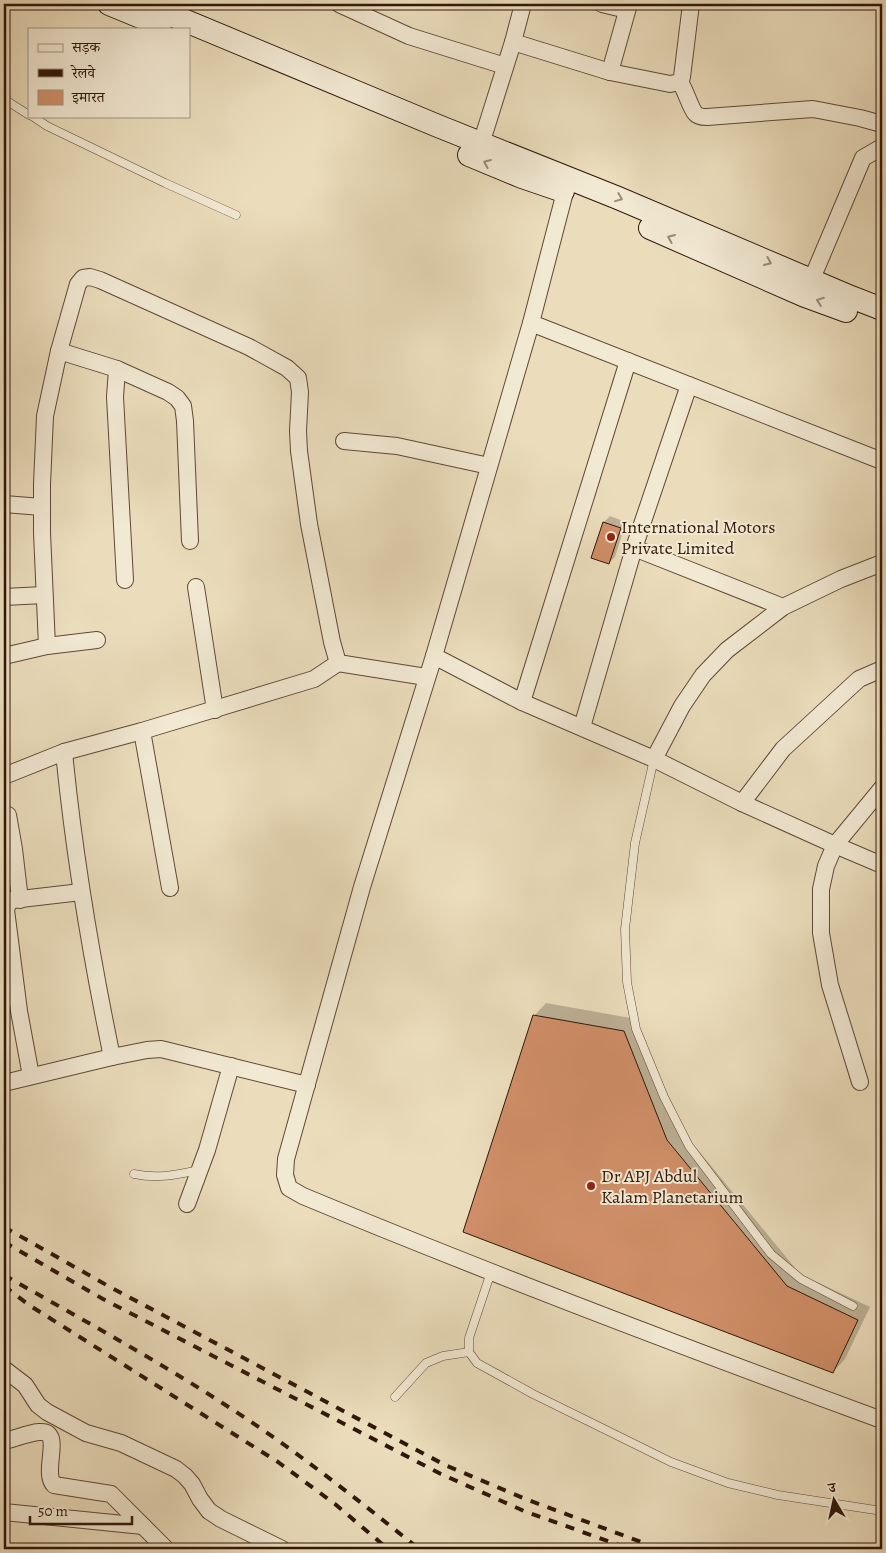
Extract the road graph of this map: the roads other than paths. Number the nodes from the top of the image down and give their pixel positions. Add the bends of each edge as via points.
1 (109, 4) edge
2 (145, 4) edge
3 (339, 4) edge
4 (523, 4) edge
5 (602, 4) edge
6 (691, 4) edge
7 (628, 7) edge
8 (166, 28) edge
9 (190, 37) edge
10 (513, 42) junction
11 (505, 66) junction
12 (610, 72) junction
13 (680, 82) junction
14 (4, 99) edge
15 (28, 114) edge
16 (35, 118) edge
17 (882, 124) edge
18 (481, 144) junction
19 (882, 147) edge
20 (565, 192) junction
21 (236, 215) dead end
22 (811, 281) junction
23 (882, 309) edge
24 (531, 323) junction
25 (882, 324) edge
26 (59, 351) junction
27 (628, 361) junction
28 (117, 369) junction
29 (689, 385) junction
30 (344, 441) dead end
31 (882, 461) edge
32 (489, 466) junction
33 (4, 504) edge
34 (42, 507) junction
35 (190, 541) dead end
36 (634, 548) junction
37 (882, 563) edge
38 (124, 580) dead end
39 (196, 587) dead end
40 (44, 595) junction
41 (4, 597) edge
42 (783, 607) junction
43 (97, 640) dead end
44 (47, 646) junction
45 (4, 656) edge
46 (434, 656) junction
47 (338, 663) junction
48 (882, 670) edge
49 (426, 677) junction
50 (522, 702) junction
51 (215, 710) junction
52 (582, 728) junction
53 (142, 731) junction
54 (64, 752) junction
55 (654, 759) junction
56 (4, 776) edge
57 (882, 788) edge
58 (742, 803) junction
59 (8, 815) dead end
60 (835, 845) junction
61 (9, 849) edge
62 (882, 864) edge
63 (170, 888) dead end
64 (82, 892) junction
65 (20, 900) junction
66 (112, 1057) junction
67 (232, 1066) junction
68 (31, 1076) junction
69 (860, 1082) dead end
70 (4, 1083) edge
71 (307, 1085) junction
72 (200, 1170) junction
73 (134, 1174) dead end
74 (187, 1204) dead end
75 (490, 1272) junction
76 (853, 1306) dead end
77 (469, 1352) junction
78 (4, 1369) edge
79 (395, 1397) dead end
80 (879, 1419) dead end
81 (4, 1441) edge
82 (4, 1512) edge
83 (882, 1512) edge
84 (143, 1526) junction
85 (166, 1549) edge
86 (282, 1549) edge

1 - 8 main road
2 - 18 main road
3 - 11 street via 409,36
4 - 10 street
5 - 7 street
6 - 13 street
7 - 12 street
20 -> 9 main road via 522,178
10 - 11 street
10 - 12 street
11 - 18 street
12 - 13 street via 670,84
13 - 17 street via 698,116 813,109
14 - 15 lane
16 - 21 lane
18 -> 22 main road via 618,198
19 - 22 street via 863,158
20 - 24 street
25 -> 20 main road via 805,296
22 - 23 main road
24 - 27 street
24 - 32 street
26 - 28 street
26 - 34 street via 45,416
26 - 47 street via 78,284 83,278 90,277 249,347 287,368 298,378 299,451 309,524
27 - 29 street
27 - 50 street
28 - 35 street via 168,392 182,406
28 - 38 street
29 - 31 street
29 - 36 street
30 - 32 street via 397,446
32 - 46 street
33 - 34 street
34 - 40 street
36 - 42 street
36 - 52 street
37 - 42 street
39 - 51 street
40 - 41 street
40 - 44 street
42 - 55 street via 727,650 703,675 682,706
43 - 44 street
44 - 45 street
46 - 49 street
46 - 50 street
47 - 49 street
47 - 51 street via 314,679
48 - 58 street via 859,679 783,749
49 - 71 street via 362,887
50 - 52 street
51 - 53 street
52 - 55 street
53 - 54 street
53 - 63 street
54 - 56 street
54 - 64 street
55 - 58 street
55 - 76 lane via 635,843 625,929 627,982 636,1029 664,1097 689,1146 771,1254 801,1279
57 - 60 street
58 - 60 street
59 - 61 street
60 - 62 street
60 - 69 street via 821,889 821,932 830,985
61 - 65 street
64 - 65 street
64 - 66 street
65 - 68 street via 12,900 6,910
66 - 67 street via 161,1049
66 - 68 street
67 - 71 street
67 - 72 street
68 - 70 street
71 - 75 street via 286,1159 285,1175 289,1188
72 - 73 lane via 151,1178
72 - 74 street
75 - 77 lane via 469,1338
75 - 80 street
77 - 79 lane via 443,1356 426,1363
77 - 83 lane via 477,1363 533,1394 671,1462 736,1485 778,1495
78 - 86 street via 25,1385 38,1405 47,1412 86,1433 126,1445 176,1469 192,1484 209,1511
81 - 84 street via 33,1432 48,1433 52,1445 49,1475 54,1485 111,1494
82 - 84 street
84 - 85 street

